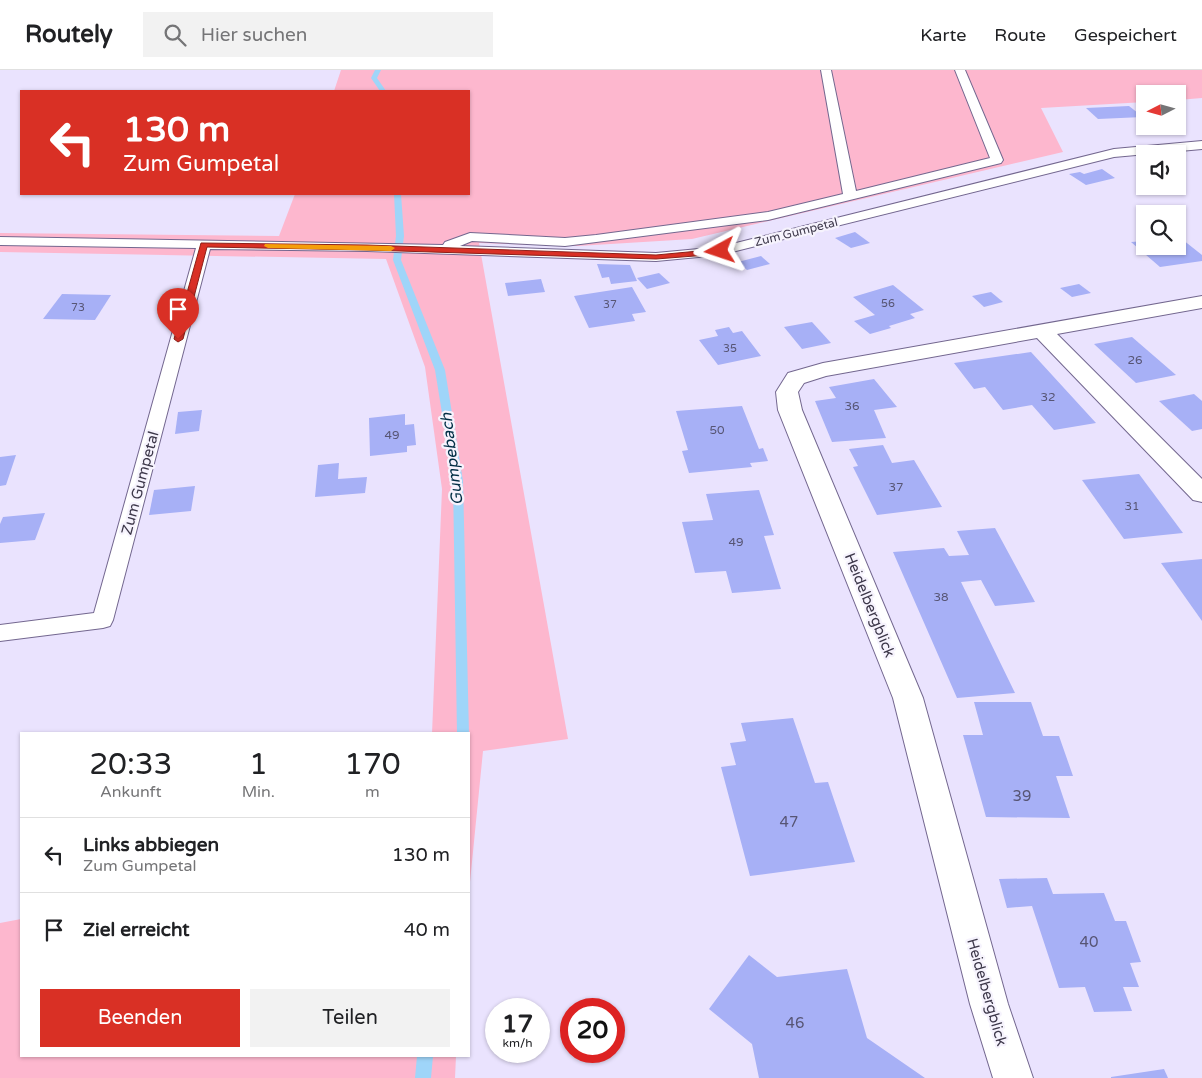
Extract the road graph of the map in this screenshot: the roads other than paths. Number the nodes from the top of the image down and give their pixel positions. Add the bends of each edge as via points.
1 (826, 70) edge
2 (960, 70) edge
3 (1202, 145) edge
4 (850, 195) junction
5 (0, 241) edge
6 (204, 245) junction
7 (435, 249) junction
8 (1202, 302) edge
9 (1042, 331) junction
10 (1202, 494) edge
11 (0, 633) edge
12 (1012, 1078) edge

1 - 4 lane
2 - 4 lane via 998,160
3 - 7 lane, Zum Gumpetal via 1114,153 720,251 656,257
4 - 7 lane via 768,216 596,239 565,242 470,237
5 - 6 lane, Zum Gumpetal
6 - 7 lane, Zum Gumpetal
6 - 11 lane, Zum Gumpetal via 103,620
8 - 9 street, Heidelbergblick
9 - 10 street
9 - 12 street, Heidelbergblick via 823,370 796,378 787,392 790,410 908,698 989,1004

